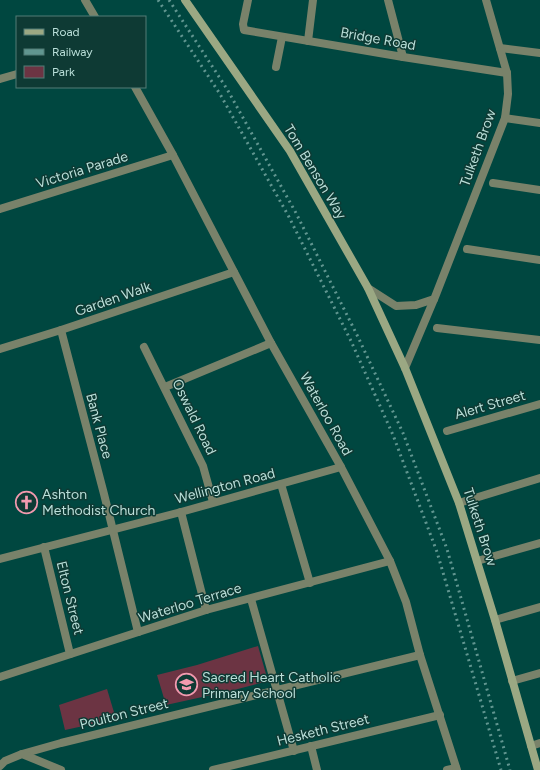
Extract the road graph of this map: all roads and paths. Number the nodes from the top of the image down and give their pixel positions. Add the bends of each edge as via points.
1 (85, 0) edge
2 (186, 0) edge
3 (248, 0) edge
4 (313, 0) edge
5 (388, 0) edge
6 (486, 0) edge
7 (94, 16) edge
8 (282, 37) junction
9 (308, 41) junction
10 (500, 48) junction
11 (540, 53) edge
12 (404, 57) junction
13 (276, 67) dead end
14 (507, 73) junction
15 (16, 74) edge
16 (0, 79) edge
17 (136, 88) edge
18 (505, 118) junction
19 (540, 123) edge
20 (173, 155) junction
21 (493, 183) dead end
22 (540, 190) edge
23 (0, 209) edge
24 (467, 249) dead end
25 (540, 260) edge
26 (234, 272) junction
27 (368, 288) junction
28 (434, 299) junction
29 (437, 328) dead end
30 (61, 330) junction
31 (540, 340) edge
32 (271, 342) junction
33 (144, 347) dead end
34 (0, 349) edge
35 (405, 368) junction
36 (165, 387) junction
37 (540, 404) edge
38 (447, 431) dead end
39 (341, 466) junction
40 (540, 478) edge
41 (281, 484) junction
42 (213, 502) junction
43 (459, 503) junction
44 (181, 512) junction
45 (113, 529) junction
46 (540, 543) edge
47 (44, 547) junction
48 (0, 560) edge
49 (390, 561) junction
50 (477, 561) junction
51 (310, 583) junction
52 (251, 599) junction
53 (540, 607) edge
54 (206, 610) junction
55 (495, 620) junction
56 (138, 632) junction
57 (70, 654) junction
58 (420, 655) junction
59 (540, 673) edge
60 (0, 678) edge
61 (512, 681) junction
62 (277, 691) junction
63 (440, 715) junction
64 (540, 743) edge
65 (311, 746) junction
66 (531, 746) junction
67 (294, 751) junction
68 (22, 754) junction
69 (0, 766) edge
70 (456, 769) edge
71 (61, 770) edge
72 (213, 770) edge
73 (317, 770) edge
74 (447, 770) edge
75 (538, 770) edge

1 - 7 street
2 - 27 main road, Tom Benson Way via 290,151
3 - 8 street, Bridge Road via 244,30
4 - 9 street
5 - 12 street
6 - 10 street, Tulketh Brow
8 - 9 street, Bridge Road
8 - 13 street
9 - 12 street, Bridge Road
10 - 11 street
10 - 14 street, Tulketh Brow
12 - 14 street, Bridge Road
14 - 18 street, Tulketh Brow
15 - 16 street
17 - 20 street, Waterloo Road
18 - 19 street
18 - 28 street, Tulketh Brow
20 - 23 street, Victoria Parade
20 - 26 street, Waterloo Road
21 - 22 street
24 - 25 street
26 - 30 street, Garden Walk
26 - 32 street, Waterloo Road
27 - 28 street via 396,306 416,305
27 - 35 main road, Tom Benson Way
28 - 35 street, Tulketh Brow
29 - 31 street
30 - 34 street, Garden Walk
30 - 45 street, Bank Place
32 - 36 street
32 - 39 street, Waterloo Road
33 - 36 street, Oswald Road
35 - 43 main road, Tulketh Brow
36 - 42 street, Oswald Road via 203,466
37 - 38 street, Alert Street
39 - 41 street, Wellington Road
39 - 49 street, Waterloo Road
40 - 43 street
41 - 42 street, Wellington Road
41 - 51 street
42 - 44 street, Wellington Road
43 - 50 main road, Tulketh Brow
44 - 45 street, Wellington Road
44 - 54 street
45 - 47 street, Wellington Road
45 - 56 street, Bank Place
46 - 50 street
47 - 48 street, Wellington Road
47 - 57 street, Elton Street
49 - 51 street, Waterloo Terrace
49 - 58 street, Waterloo Road via 406,602
50 - 55 main road, Tulketh Brow
51 - 52 street, Waterloo Terrace
52 - 54 street, Waterloo Terrace
52 - 62 street
53 - 55 street
54 - 56 street, Waterloo Terrace
55 - 61 main road, Tulketh Brow
56 - 57 street, Waterloo Terrace
57 - 60 street, Waterloo Terrace
58 - 62 street, Poulton Street
58 - 63 street, Waterloo Road
59 - 61 street
61 - 66 main road, Tulketh Brow
62 - 67 street
62 - 68 street, Poulton Street
63 - 65 street, Hesketh Street
63 - 70 street, Waterloo Road
64 - 66 street
65 - 67 street, Hesketh Street
65 - 73 street
66 - 75 main road, Tulketh Brow
67 - 72 street, Hesketh Street
68 - 69 street, Poulton Street
68 - 71 street
70 - 74 street

